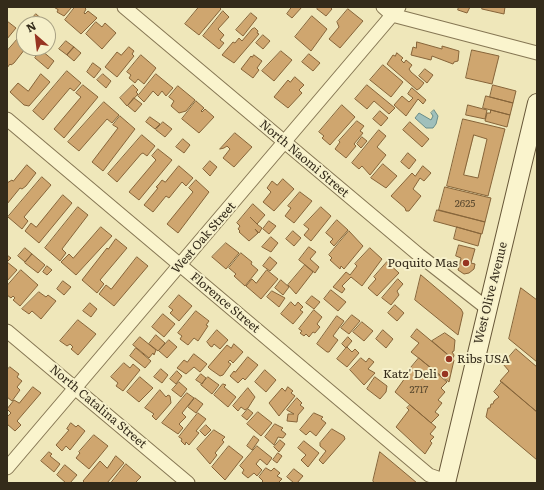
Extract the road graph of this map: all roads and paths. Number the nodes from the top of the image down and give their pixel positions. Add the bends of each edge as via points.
1 (124, 7) edge
2 (392, 10) edge
3 (537, 53) edge
4 (537, 103) edge
5 (7, 120) edge
6 (535, 125) edge
7 (284, 143) junction
8 (180, 265) junction
9 (488, 309) junction
10 (7, 331) edge
11 (75, 388) junction
12 (7, 468) edge
13 (446, 482) edge
14 (188, 483) edge

1 - 7 street, North Naomi Street
2 - 3 street
2 - 7 street, West Oak Street
4 - 6 main road, West Olive Avenue
5 - 8 street, Florence Street
6 - 9 main road, West Olive Avenue
7 - 8 street, West Oak Street
7 - 9 street, North Naomi Street
8 - 11 street, West Oak Street
8 - 13 street, Florence Street via 429,475
9 - 13 main road, West Olive Avenue
10 - 11 street, North Catalina Street
11 - 12 street, West Oak Street
11 - 14 street, North Catalina Street

